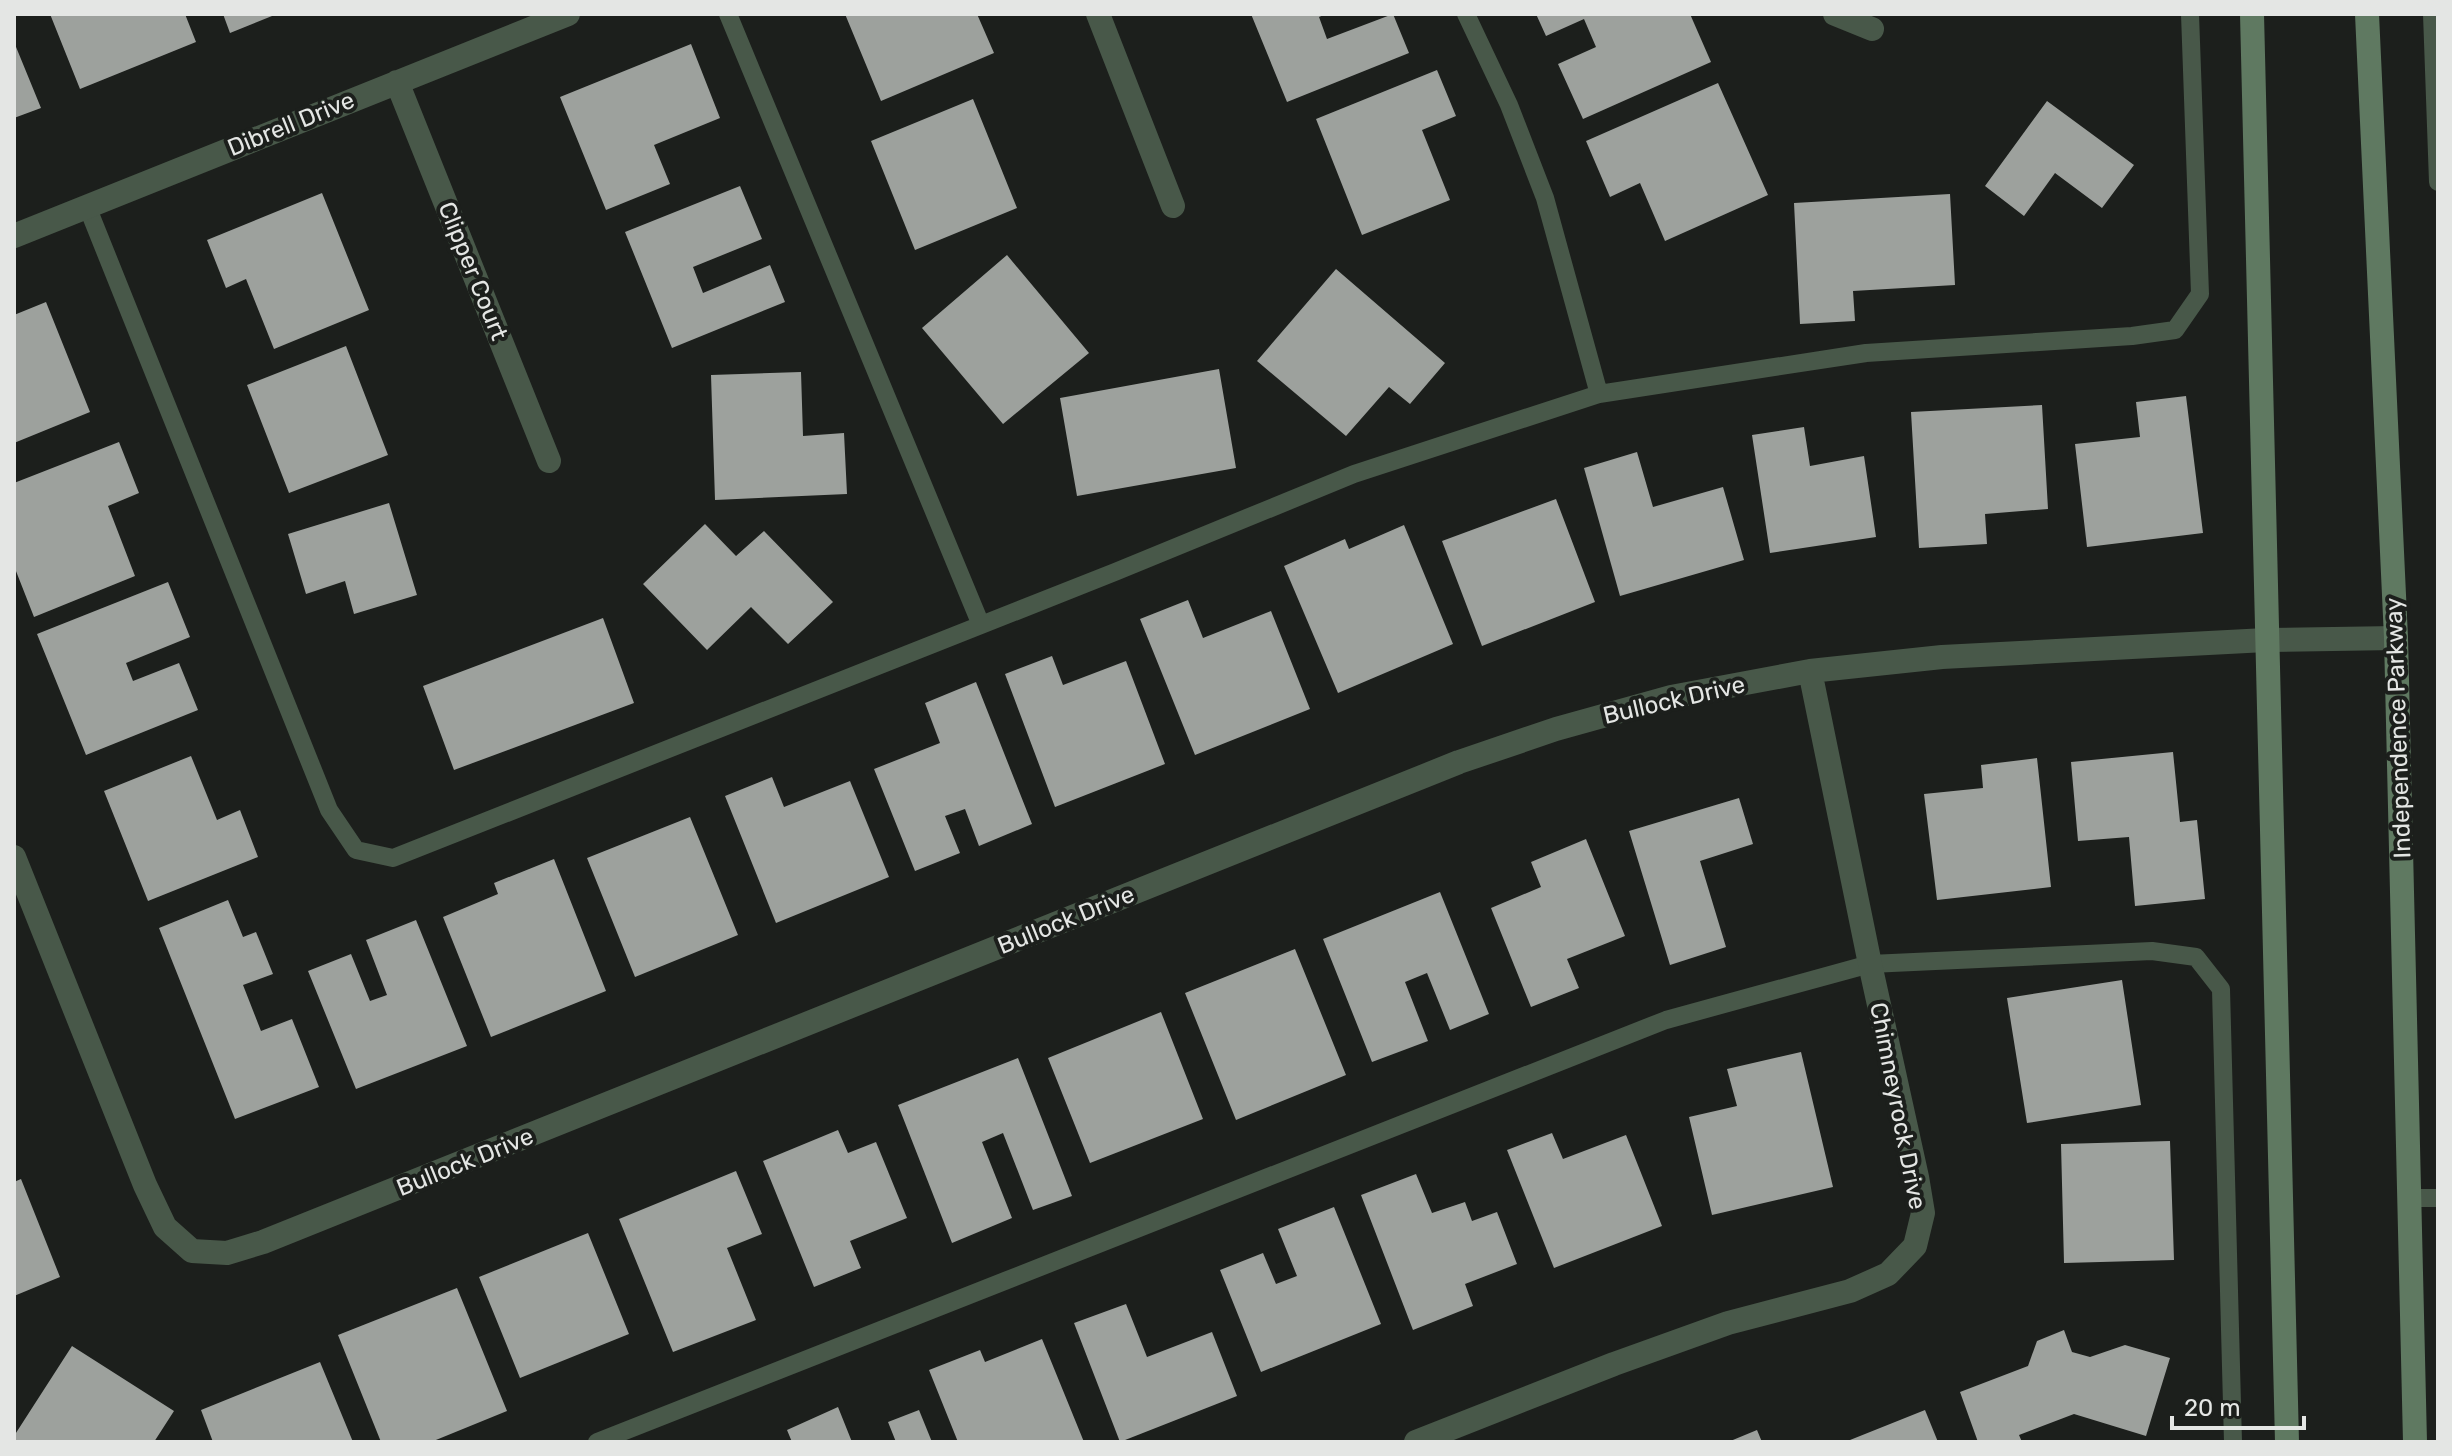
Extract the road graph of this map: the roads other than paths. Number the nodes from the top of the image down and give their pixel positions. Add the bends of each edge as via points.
1 (568, 14) edge
2 (728, 14) edge
3 (1098, 14) edge
4 (1466, 14) edge
5 (1835, 14) edge
6 (2190, 14) edge
7 (2252, 14) edge
8 (2367, 14) edge
9 (2432, 14) edge
10 (1872, 29) dead end
11 (397, 82) junction
12 (2438, 182) edge
13 (87, 206) junction
14 (1173, 206) dead end
15 (14, 236) edge
16 (1599, 394) junction
17 (549, 461) dead end
18 (981, 625) junction
19 (2396, 638) junction
20 (2266, 640) junction
21 (1810, 671) junction
22 (14, 857) edge
23 (1870, 964) junction
24 (2409, 1198) junction
25 (2438, 1198) edge
26 (597, 1442) edge
27 (1416, 1442) edge
28 (2233, 1442) edge
29 (2287, 1442) edge
30 (2415, 1442) edge

1 - 11 street, Dibrell Drive
2 - 18 lane
3 - 14 street
4 - 16 lane via 1545,198
5 - 10 street
6 - 16 lane via 2200,294 2175,330 1866,353
7 - 20 main road
8 - 19 main road, Independence Parkway
9 - 12 lane
11 - 13 street, Dibrell Drive
11 - 17 street, Clipper Court
13 - 15 street, Dibrell Drive
13 - 18 lane via 329,810 356,850 393,858
16 - 18 lane via 1354,474
19 - 20 street, Bullock Drive
19 - 24 main road, Independence Parkway
20 - 21 street, Bullock Drive via 1942,657
20 - 29 main road
21 - 22 street, Bullock Drive via 1671,697 1459,762 227,1253 192,1251 165,1227
21 - 23 street, Chimneyrock Drive
23 - 26 lane via 1666,1020
23 - 27 street, Chimneyrock Drive via 1923,1213 1915,1246 1888,1274 1850,1291 1656,1348
23 - 28 lane via 2152,951 2196,957 2213,978 2221,989
24 - 25 lane
24 - 30 main road, Independence Parkway

